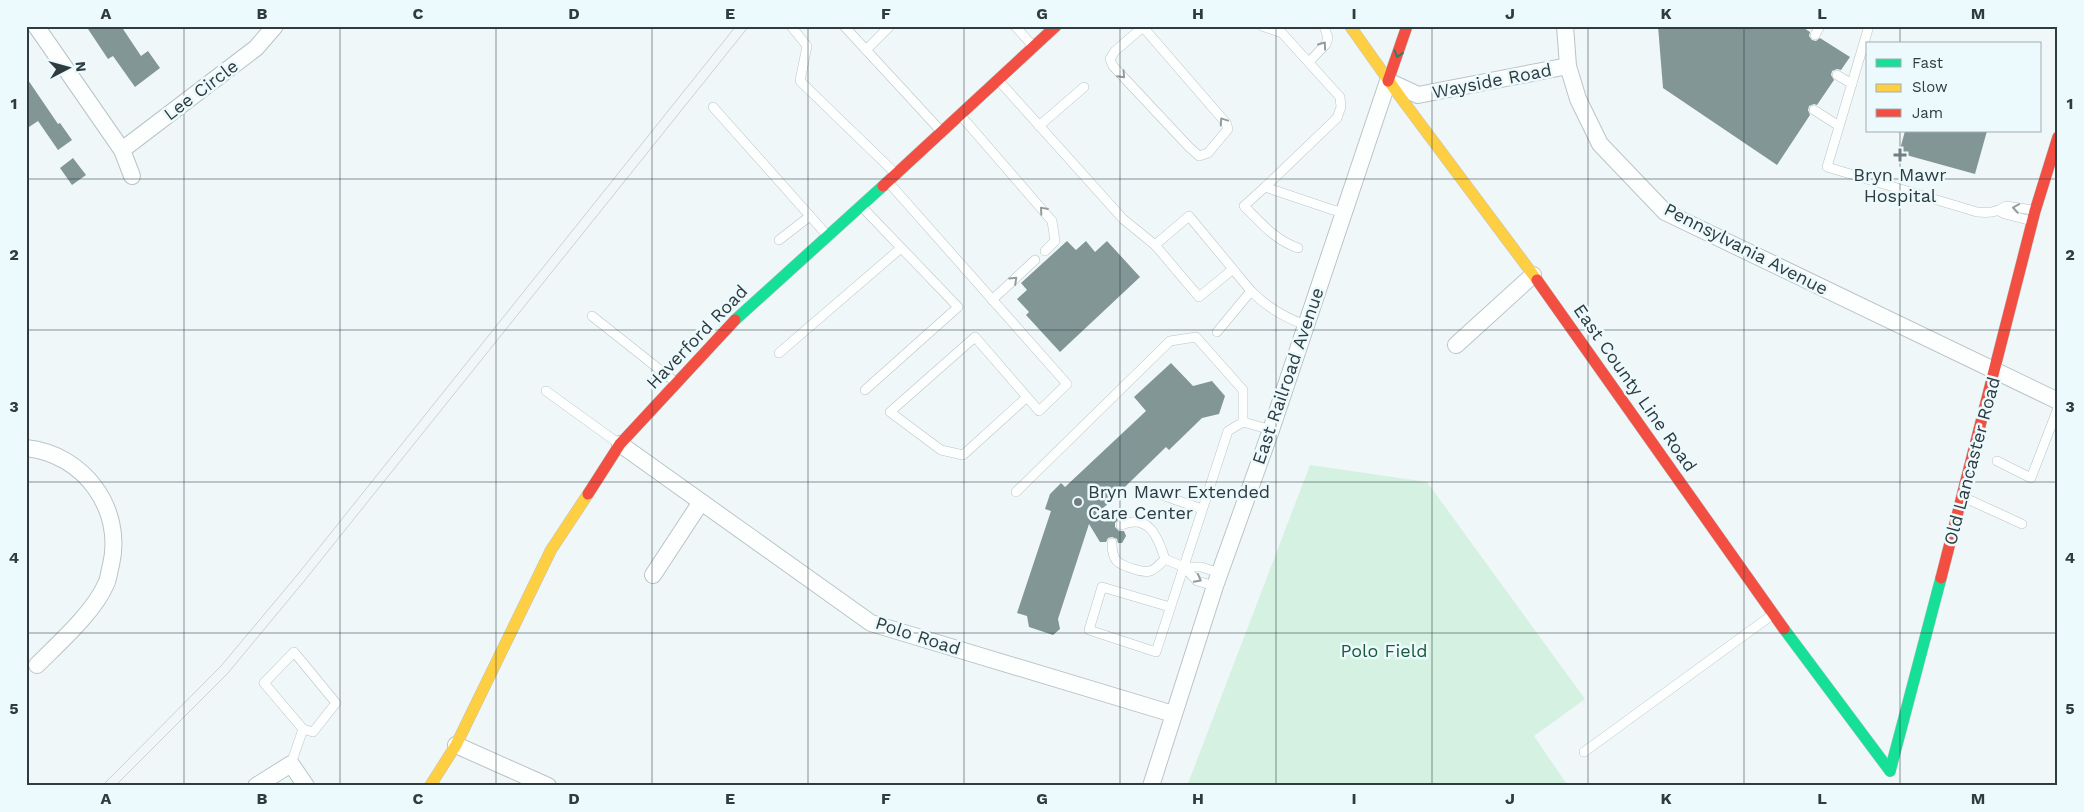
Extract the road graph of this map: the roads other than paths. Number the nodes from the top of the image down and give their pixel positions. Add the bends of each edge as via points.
1 (36, 26) edge
2 (275, 26) edge
3 (791, 26) edge
4 (844, 26) edge
5 (890, 26) edge
6 (1015, 26) edge
7 (1056, 26) edge
8 (1262, 26) edge
9 (1324, 26) edge
10 (1350, 26) edge
11 (1407, 26) edge
12 (1564, 26) edge
13 (1820, 26) edge
14 (1869, 26) edge
15 (1143, 27) edge
16 (1277, 29) edge
17 (1815, 35) dead end
18 (1034, 47) junction
19 (866, 50) junction
20 (1309, 62) junction
21 (1568, 66) junction
22 (1837, 75) dead end
23 (998, 80) junction
24 (1388, 81) junction
25 (1852, 84) junction
26 (1084, 87) dead end
27 (713, 107) dead end
28 (1814, 110) dead end
29 (960, 115) junction
30 (1039, 126) junction
31 (1839, 126) junction
32 (942, 132) junction
33 (2058, 136) edge
34 (122, 150) junction
35 (132, 176) dead end
36 (892, 178) junction
37 (1265, 187) junction
38 (861, 206) junction
39 (1344, 212) junction
40 (810, 216) junction
41 (2034, 216) junction
42 (828, 236) junction
43 (780, 240) dead end
44 (1155, 244) junction
45 (901, 248) junction
46 (1298, 248) dead end
47 (1045, 250) dead end
48 (1035, 260) dead end
49 (1233, 269) junction
50 (1533, 275) junction
51 (1251, 291) junction
52 (992, 300) junction
53 (592, 316) dead end
54 (1306, 325) junction
55 (1217, 332) dead end
56 (1456, 345) dead end
57 (779, 353) dead end
58 (1995, 371) junction
59 (676, 383) junction
60 (865, 390) dead end
61 (546, 391) dead end
62 (1027, 397) junction
63 (2058, 401) edge
64 (2058, 408) edge
65 (1243, 422) junction
66 (1271, 430) junction
67 (620, 444) junction
68 (26, 448) edge
69 (1997, 461) dead end
70 (1016, 492) dead end
71 (1153, 492) dead end
72 (1963, 497) junction
73 (701, 502) junction
74 (1202, 509) junction
75 (2022, 524) dead end
76 (1121, 525) dead end
77 (1112, 543) dead end
78 (1165, 559) junction
79 (1184, 567) junction
80 (653, 575) dead end
81 (1218, 580) junction
82 (1170, 607) junction
83 (1773, 614) junction
84 (38, 665) dead end
85 (1173, 714) junction
86 (303, 729) junction
87 (456, 745) junction
88 (1584, 752) dead end
89 (292, 764) junction
90 (1889, 778) edge
91 (431, 785) edge
92 (256, 786) edge
93 (306, 786) edge
94 (548, 786) edge
95 (1151, 786) edge

1 - 34 street
2 - 34 street, Lee Circle via 256,48
3 - 36 lane via 807,46 800,80
4 - 19 lane
5 - 19 lane
6 - 18 lane
7 - 18 street, Haverford Road
8 - 16 lane
20 -> 9 lane via 1326,44 1328,38
10 - 24 street, East County Line Road
11 -> 24 street
12 - 21 street, Pennsylvania Avenue
13 - 17 lane
14 - 25 lane
15 -> 15 lane via 1115,51 1110,59 1113,66 1189,147 1199,156 1208,153 1228,129 1226,123
16 - 20 lane
18 - 23 street, Haverford Road
19 - 32 lane
20 - 37 lane via 1340,96 1341,107 1337,118
21 - 24 street, Wayside Road via 1418,95
21 - 58 street, Pennsylvania Avenue via 1578,99 1600,144 1664,212
22 - 25 lane
23 - 29 street, Haverford Road
23 - 30 lane
24 - 39 street, East Railroad Avenue
24 - 50 street, East County Line Road
25 - 31 lane
26 - 30 lane
27 - 40 lane
28 - 31 lane
29 - 32 street, Haverford Road
47 -> 29 lane via 1056,241 1052,221
30 - 44 lane via 1123,219
31 - 41 lane via 1827,167 1976,212 1999,211
32 - 36 street, Haverford Road
33 - 41 street, Old Lancaster Road
34 - 35 street
36 - 38 street, Haverford Road
36 - 52 lane
37 - 39 lane
37 - 46 lane via 1244,206 1271,234
38 - 42 street, Haverford Road
38 - 45 lane
39 - 54 street, East Railroad Avenue
40 - 42 lane
40 - 43 lane
41 - 58 street, Old Lancaster Road
42 - 59 street, Haverford Road via 743,311
44 - 49 lane via 1199,296
44 - 49 lane via 1189,216
45 - 57 lane
45 - 60 lane via 958,307
52 -> 48 lane
49 - 51 lane
50 - 56 street
50 - 83 street, East County Line Road
51 - 54 lane via 1265,305
51 - 55 lane
52 - 62 lane via 1067,384 1040,411
53 - 59 lane
54 - 66 street, East Railroad Avenue
58 - 63 street, Pennsylvania Avenue
58 - 72 street, Old Lancaster Road
59 - 67 street, Haverford Road
61 - 67 lane
62 - 62 lane via 975,337 890,412 941,450 963,455
64 - 69 lane via 2031,478
65 - 66 lane
65 - 70 lane via 1243,390 1196,337 1170,341
65 - 74 lane via 1228,431
66 - 81 street, East Railroad Avenue
67 - 73 street, Polo Road
67 - 87 street, Haverford Road via 551,550
68 - 84 street via 40,450 75,466 107,506 113,527 113,555 106,584 88,612
71 - 74 lane
72 - 75 lane
72 - 90 street, Old Lancaster Road
73 - 80 street
73 - 85 street, Polo Road via 872,622
74 - 79 lane
76 - 78 lane via 1136,522 1149,526
77 - 78 lane via 1112,554 1119,564 1141,571 1151,571
78 - 79 lane
79 - 81 lane via 1201,567
79 -> 81 lane via 1197,581
79 - 82 lane
81 - 85 street, East Railroad Avenue
82 - 82 lane via 1156,652 1089,630 1102,587
83 - 88 lane
83 - 90 street, East County Line Road
85 - 95 street, East Railroad Avenue
86 - 86 lane via 264,683 294,652 336,703 313,732
86 - 89 lane
87 - 91 street, Haverford Road
87 - 94 street
89 - 92 street
89 - 93 street

